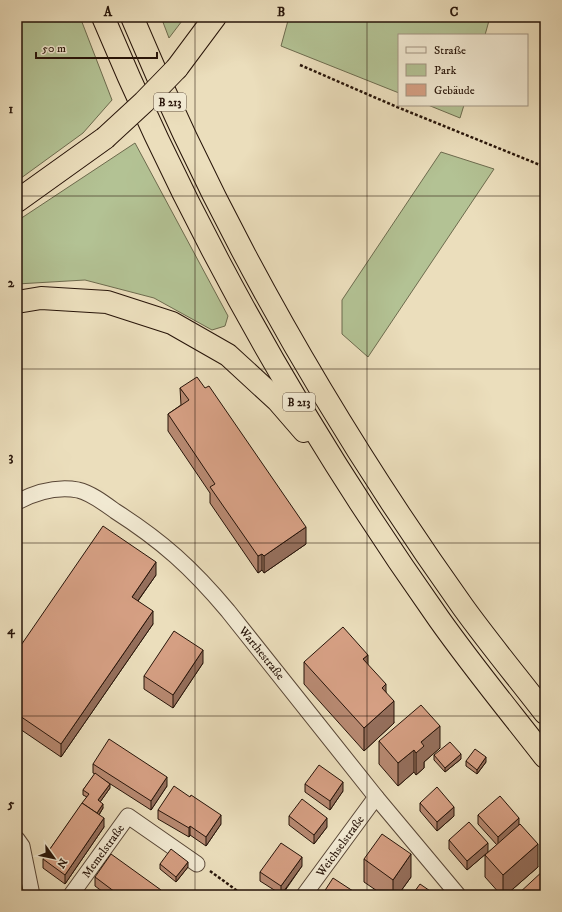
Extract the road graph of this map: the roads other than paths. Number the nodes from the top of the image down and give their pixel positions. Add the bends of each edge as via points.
1 (103, 17) edge
2 (132, 17) edge
3 (215, 17) edge
4 (17, 201) edge
5 (17, 302) edge
6 (345, 480) junction
7 (17, 502) edge
8 (545, 713) edge
9 (545, 758) edge
10 (376, 797) junction
11 (17, 838) edge
12 (197, 864) road end
13 (32, 895) edge
14 (71, 895) edge
15 (304, 895) edge
16 (458, 895) edge

1 - 6 highway, B 213 via 185,197 250,321
2 - 8 highway, B 213 via 151,63 210,186 275,310 371,471 463,608
3 - 4 highway, B 213, bridge via 177,68 106,138
5 - 6 highway, B 213 via 41,298 107,302 172,323 228,355 278,401
6 - 9 highway, B 213 via 440,621
7 - 10 street, Warthestraße via 35,492 64,488 80,490 150,534 176,555 204,583
10 - 15 street, Weichselstraße
10 - 16 street, Warthestraße
11 - 13 street via 22,846
12 - 14 street, Memelstraße via 128,816

